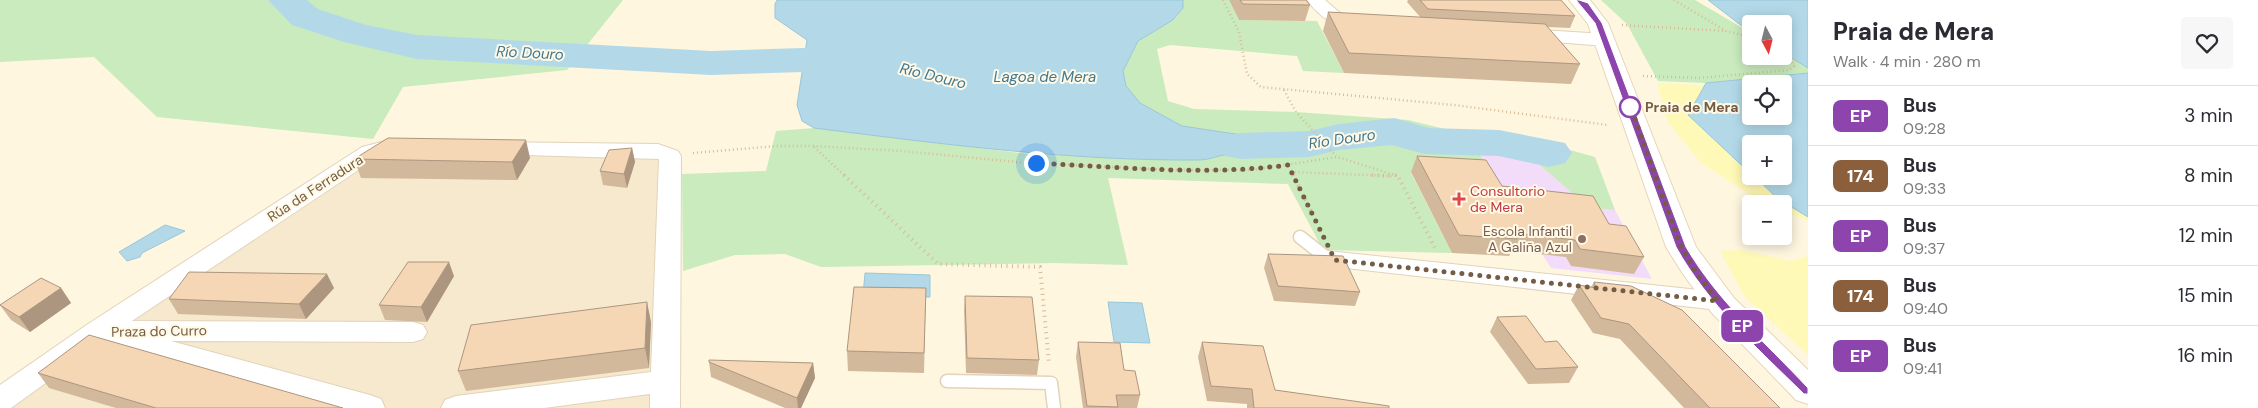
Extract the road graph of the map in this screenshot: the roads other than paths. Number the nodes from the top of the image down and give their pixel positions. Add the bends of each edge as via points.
1 (1316, 0) edge
2 (1579, 0) edge
3 (1377, 26) edge
4 (1612, 32) junction
5 (1512, 34) edge
6 (406, 148) edge
7 (474, 148) edge
8 (1300, 237) dead end
9 (1331, 259) joint
10 (1718, 301) junction
11 (98, 331) junction
12 (413, 332) dead end
13 (946, 380) dead end
14 (1808, 391) edge
15 (666, 394) edge
16 (0, 400) edge
17 (370, 406) dead end
18 (456, 408) edge
19 (1054, 408) edge

1 - 3 street via 1324,12 1350,24
2 - 4 main road via 1598,23
4 - 5 street
4 - 10 main road via 1681,247
6 - 11 street, Rúa da Ferradura via 387,147 370,152
7 - 15 street via 658,151 670,156
8 - 9 lane
9 - 10 street
10 - 14 main road
11 - 12 street, Praza do Curro
11 - 16 street, Rúa da Ferradura
11 - 17 street, Praza do Curro
13 - 19 lane via 1051,383
15 - 18 street

